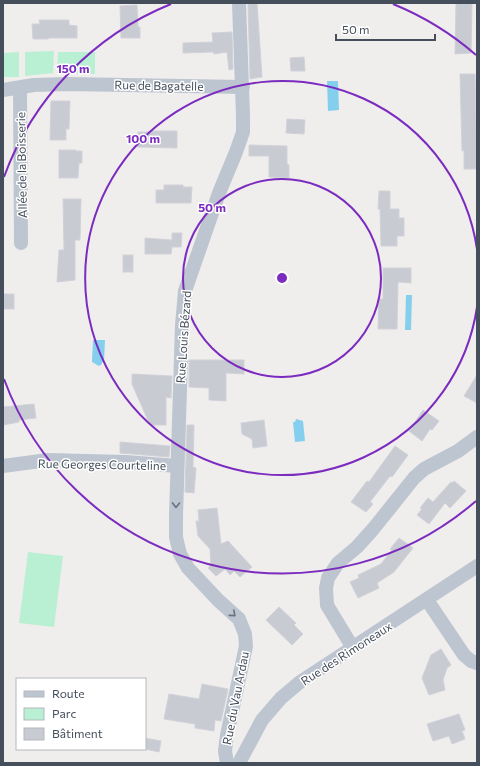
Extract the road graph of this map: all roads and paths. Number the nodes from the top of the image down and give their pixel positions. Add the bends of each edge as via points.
1 (239, 3) edge
2 (242, 87) junction
3 (20, 88) junction
4 (3, 90) edge
5 (21, 243) dead end
6 (477, 437) edge
7 (3, 466) edge
8 (177, 466) junction
9 (477, 566) edge
10 (427, 600) junction
11 (353, 648) junction
12 (477, 663) edge
13 (227, 763) edge
14 (239, 763) edge

1 - 2 street, Rue Louis Bézard
2 - 3 street, Rue de Bagatelle via 67,84
2 - 8 street, Rue Louis Bézard via 243,132 185,291
3 - 4 street, Rue de Bagatelle
3 - 5 street, Allée de la Boisserie
6 - 11 street via 414,478 374,528 338,563 328,578 327,605
7 - 8 street, Rue Georges Courteline via 48,460
8 -> 13 street, Rue du Vau Ardau via 176,537 180,554 188,568 239,619 245,634 246,646 225,744
9 - 10 street, Rue des Rimoneaux
10 - 11 street, Rue des Rimoneaux
10 - 12 street via 464,655
11 - 14 street, Rue des Rimoneaux via 317,669 281,698 262,720

